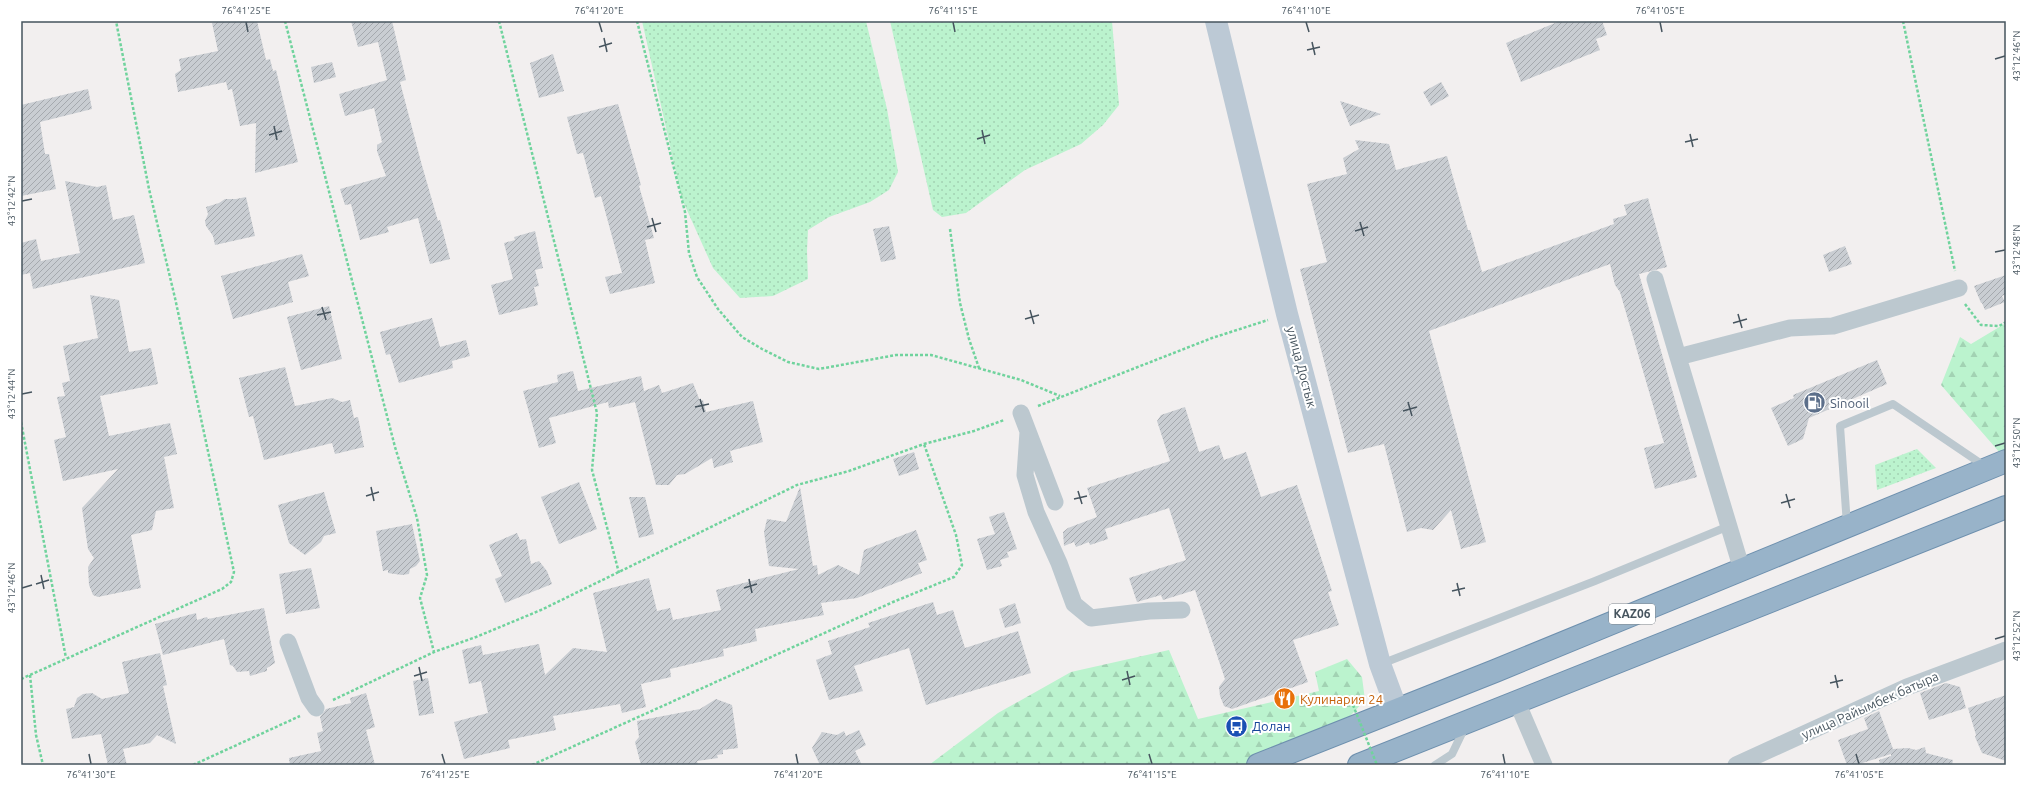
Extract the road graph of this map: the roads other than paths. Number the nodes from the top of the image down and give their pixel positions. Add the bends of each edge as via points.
1 (1216, 21) edge
2 (1654, 280) dead end
3 (1959, 288) road end
4 (1678, 357) junction
5 (1021, 413) road end
6 (1028, 432) junction
7 (1997, 464) edge
8 (1055, 502) dead end
9 (2006, 506) edge
10 (1729, 526) junction
11 (1847, 526) junction
12 (1742, 570) junction
13 (1182, 610) dead end
14 (288, 642) dead end
15 (2006, 650) edge
16 (1380, 664) junction
17 (1517, 702) junction
18 (316, 708) road end
19 (1397, 710) junction
20 (1469, 722) junction
21 (1740, 764) edge
22 (1258, 765) edge
23 (1359, 765) edge
24 (1436, 765) edge
25 (1544, 765) edge

1 - 16 main road, улица Достык via 1287,314
2 - 4 street
3 - 4 street via 1833,326 1790,328
4 - 10 street
5 - 6 street
6 - 8 street
6 - 13 street via 1025,475 1036,512 1074,604 1091,618
7 - 11 highway, KАZ06
7 - 11 lane via 1893,404 1840,426
9 - 17 highway
10 - 12 street
10 - 16 lane via 1596,581
11 - 12 highway, KАZ06
12 - 19 highway, KАZ06
14 - 18 street via 309,698
15 - 21 street, улица Райымбек батыра via 1907,686
16 - 19 main road, улица Достык
17 - 20 highway
17 - 25 street
19 - 22 highway, KАZ06
20 - 23 highway
20 - 24 lane via 1452,754

